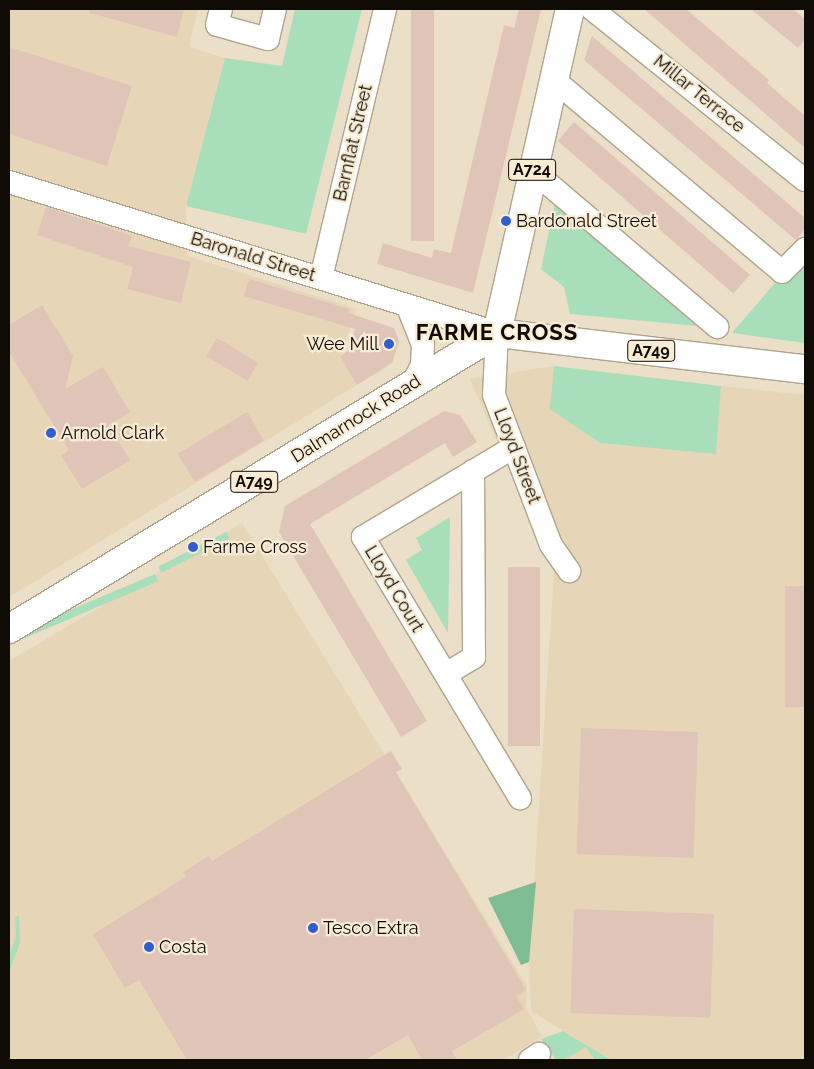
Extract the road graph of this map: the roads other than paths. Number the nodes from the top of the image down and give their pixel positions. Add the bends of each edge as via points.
1 (221, 9) edge
2 (275, 9) edge
3 (385, 9) edge
4 (570, 9) edge
5 (592, 9) edge
6 (553, 79) junction
7 (532, 170) junction
8 (805, 180) edge
9 (9, 182) edge
10 (805, 249) edge
11 (321, 278) junction
12 (407, 305) junction
13 (717, 327) dead end
14 (497, 333) junction
15 (805, 369) edge
16 (412, 385) junction
17 (514, 447) junction
18 (473, 471) junction
19 (569, 571) dead end
20 (9, 629) edge
21 (446, 674) junction
22 (520, 798) dead end

1 - 2 street via 217,25 268,38
3 - 11 street, Barnflat Street
4 - 6 main road, A724
5 - 8 street, Millar Terrace
6 - 7 main road, A724
6 - 10 street via 782,272
7 - 13 street
7 - 14 main road, A724
9 - 11 street, Baronald Street
11 - 12 street, Baronald Street
12 - 14 street, Baronald Street
12 - 16 street via 422,345 422,366
14 - 15 main road, A749
14 - 16 main road, Dalmarnock Road / A749
14 - 17 street, Lloyd Street via 494,395
16 - 20 main road, Dalmarnock Road / A749
17 - 18 street, Lloyd Court
17 - 19 street, Lloyd Street via 551,545
18 - 21 street via 474,657
18 - 21 street, Lloyd Court via 363,537
21 - 22 street, Lloyd Court

